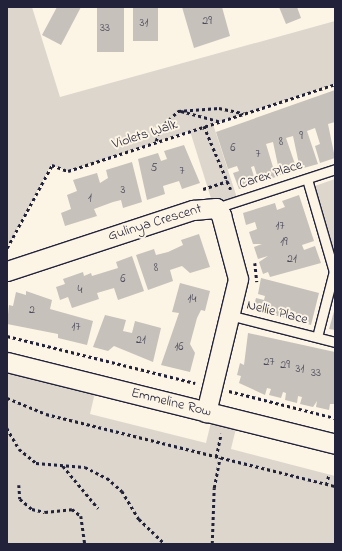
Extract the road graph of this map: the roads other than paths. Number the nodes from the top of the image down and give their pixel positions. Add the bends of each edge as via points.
1 (335, 169) edge
2 (307, 179) junction
3 (216, 208) junction
4 (334, 269) edge
5 (7, 271) edge
6 (230, 315) junction
7 (317, 337) junction
8 (335, 342) edge
9 (7, 362) edge
10 (206, 412) junction
11 (335, 444) edge

1 - 2 lane, Carex Place
2 - 3 lane, Carex Place
2 - 4 lane, Nellie Place
3 - 5 street, Gulinya Crescent via 193,210
3 - 6 street, Gulinya Crescent via 238,269
4 - 7 lane, Nellie Place
6 - 7 lane, Nellie Place
6 - 10 street, Gulinya Crescent
7 - 8 lane, Nellie Place
9 - 10 street, Emmeline Row
10 - 11 street, Emmeline Row

